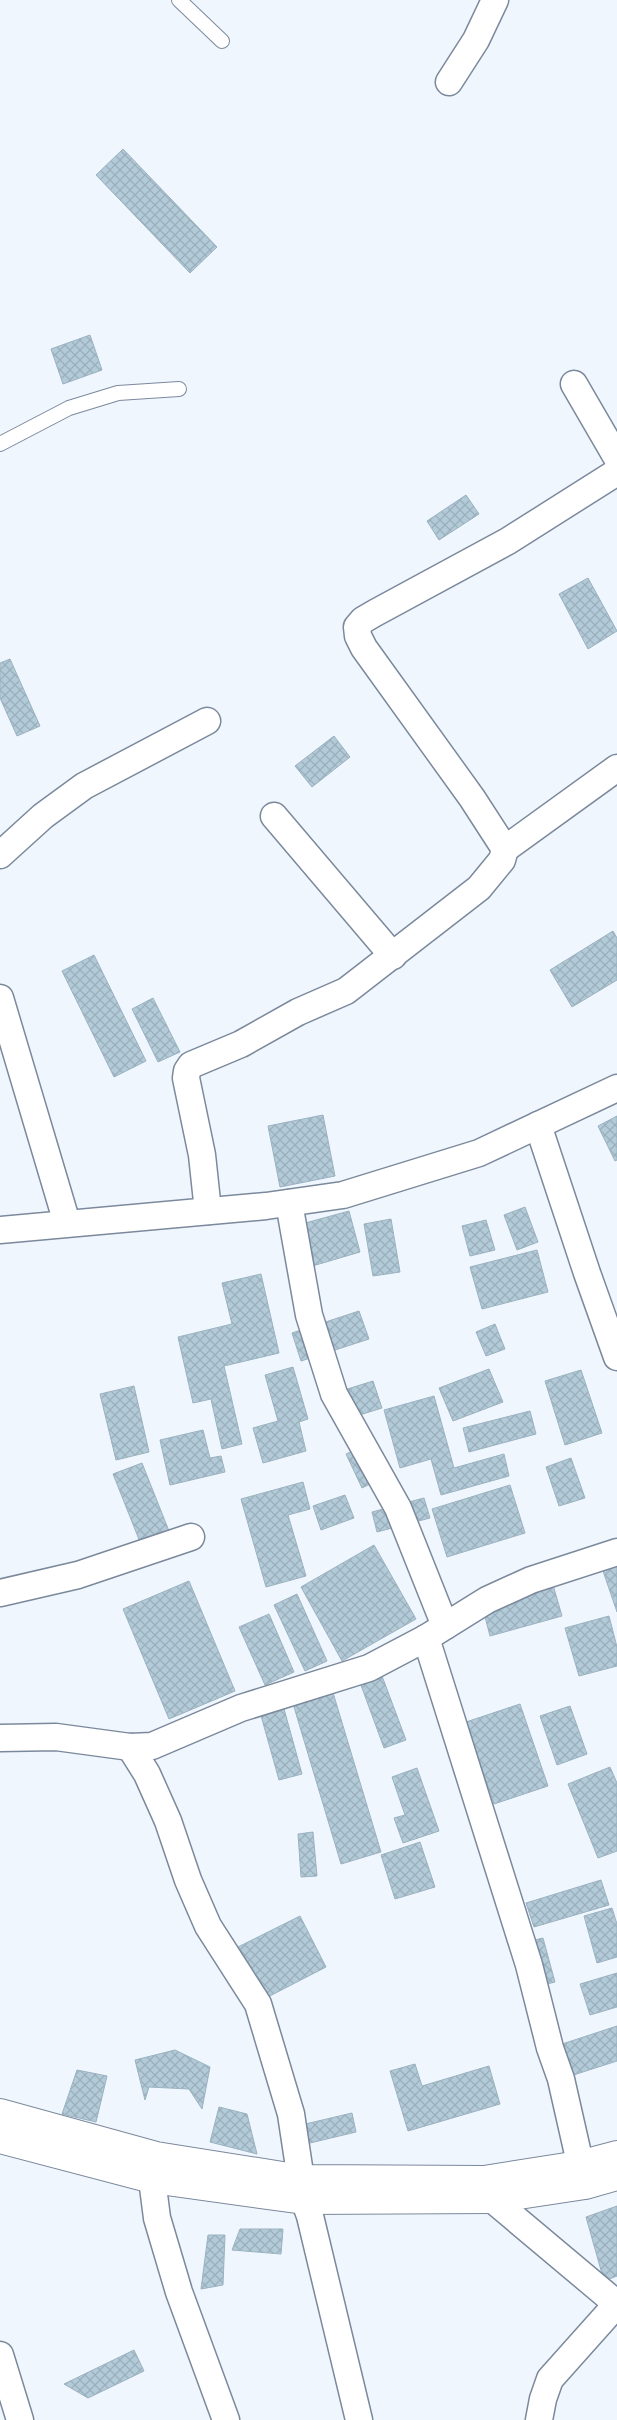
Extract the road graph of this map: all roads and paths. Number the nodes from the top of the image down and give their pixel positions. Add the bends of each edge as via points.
1 (179, 0) edge
2 (495, 0) edge
3 (222, 41) dead end
4 (449, 82) dead end
5 (574, 384) dead end
6 (179, 390) dead end
7 (0, 444) edge
8 (617, 458) edge
9 (617, 472) edge
10 (207, 721) dead end
11 (617, 768) edge
12 (274, 816) dead end
13 (505, 849) junction
14 (0, 855) edge
15 (394, 956) junction
16 (0, 998) edge
17 (617, 1088) edge
18 (538, 1125) junction
19 (288, 1203) junction
20 (208, 1211) junction
21 (67, 1223) junction
22 (0, 1230) edge
23 (617, 1357) edge
24 (191, 1538) dead end
25 (617, 1552) edge
26 (0, 1593) edge
27 (436, 1632) junction
28 (0, 1738) edge
29 (130, 1747) junction
30 (0, 2113) edge
31 (0, 2139) edge
32 (617, 2155) edge
33 (582, 2175) junction
34 (617, 2176) edge
35 (152, 2179) junction
36 (488, 2189) junction
37 (303, 2190) junction
38 (617, 2304) edge
39 (0, 2355) edge
40 (20, 2420) edge
41 (226, 2420) edge
42 (359, 2420) edge
43 (539, 2420) edge

1 - 3 lane
2 - 4 street via 476,40
5 - 8 street
6 - 7 lane via 118,393 69,408
9 - 13 street via 508,540 362,620 357,627 364,648
10 - 14 street via 84,786 43,816
11 - 13 street
12 - 15 street
13 - 15 street via 502,860 479,888
15 - 20 street via 346,991 298,1012 241,1044 191,1065 186,1078 202,1155
16 - 21 street
17 - 18 street
18 - 19 street via 479,1153 412,1176 343,1195
18 - 23 street
19 - 20 street
19 - 27 street via 309,1315 334,1394 398,1508
20 - 21 street
21 - 22 street
24 - 26 street via 78,1575
25 - 27 street via 531,1580 487,1600
27 - 29 street via 370,1668 240,1708 152,1746
27 - 33 street via 561,2079
28 - 29 street via 56,1737
29 - 37 street via 147,1774 168,1821 208,1926 258,2004 291,2114
30 - 37 street via 156,2156
31 - 35 street
32 - 33 street
33 - 34 street
33 - 36 street
35 - 37 street
35 - 41 street via 157,2218 179,2292
36 - 37 street
36 - 38 street
37 - 42 street
38 - 43 street via 550,2379
39 - 40 street

